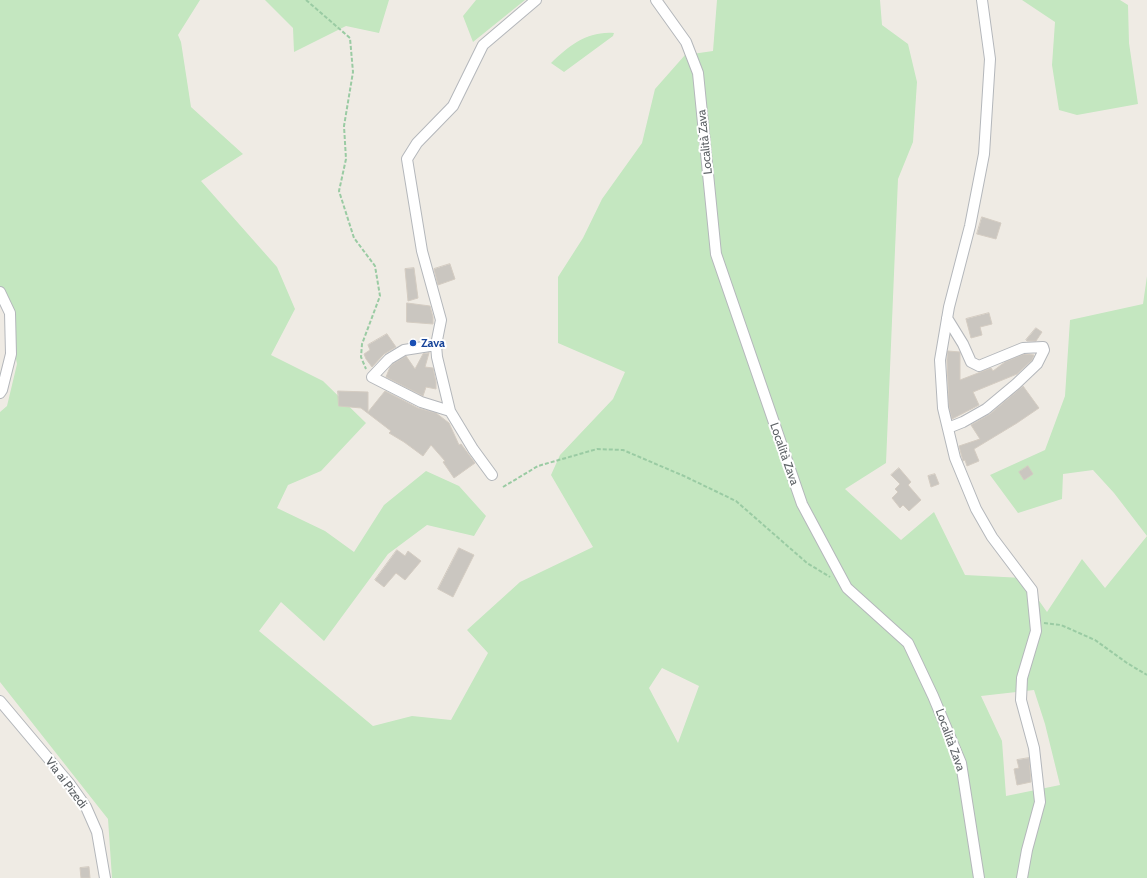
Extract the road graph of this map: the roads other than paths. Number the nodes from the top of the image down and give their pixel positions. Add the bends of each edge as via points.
1 (536, 0) edge
2 (656, 0) edge
3 (982, 0) edge
4 (0, 292) edge
5 (947, 318) junction
6 (436, 345) junction
7 (2, 380) edge
8 (0, 392) edge
9 (450, 411) junction
10 (948, 428) junction
11 (492, 475) dead end
12 (0, 701) edge
13 (105, 878) edge
14 (979, 878) edge
15 (1022, 878) edge

1 - 6 street via 483,45 453,106 417,143 407,159 422,251 441,320
2 - 14 street, Località Zava via 686,42 698,73 716,254 802,504 847,588 908,643 961,763
3 - 5 street via 990,59 984,154 970,226
4 - 7 street via 10,313 11,354
5 - 10 street via 940,360 943,408
5 - 10 street via 971,362 979,366 1023,348 1043,347 1044,350 1038,364 992,404
6 - 9 street
6 - 9 street via 404,350 389,358 372,377 421,402
7 - 8 street
9 - 11 street
10 - 15 street via 955,458 976,509 992,537 1032,590 1036,631 1022,678 1021,700 1034,748 1040,802
12 - 13 street, Via ai Pizedi via 86,807 97,832

